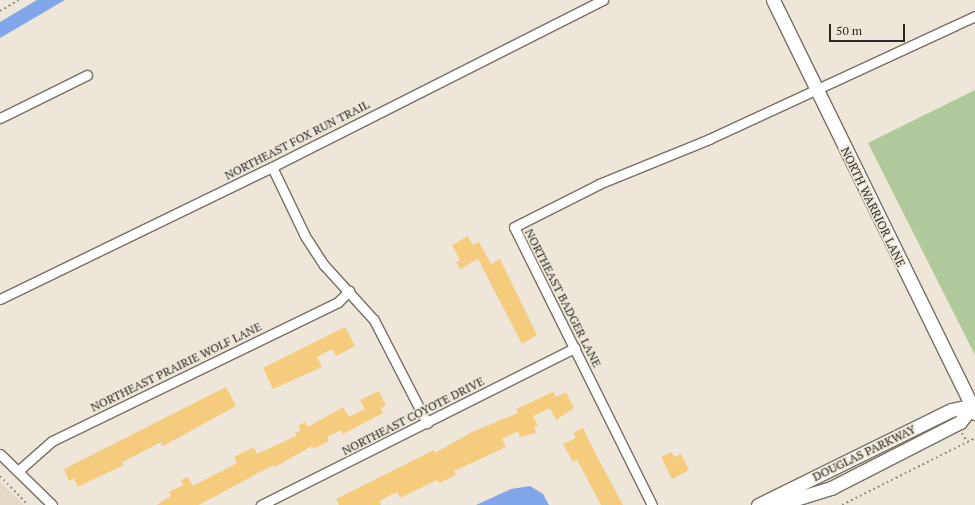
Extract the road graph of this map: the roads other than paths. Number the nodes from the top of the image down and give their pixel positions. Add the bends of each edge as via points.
1 (603, 0) edge
2 (773, 0) edge
3 (975, 16) edge
4 (87, 75) dead end
5 (815, 88) junction
6 (0, 118) edge
7 (272, 167) junction
8 (348, 291) junction
9 (0, 299) edge
10 (575, 348) junction
11 (974, 408) edge
12 (427, 423) junction
13 (0, 454) edge
14 (18, 471) junction
15 (52, 505) edge
16 (261, 505) edge
17 (652, 505) edge
18 (758, 505) edge
19 (776, 505) edge

1 - 7 street, NORTHEAST FOX RUN TRAIL
2 - 5 street, NORTH WARRIOR LANE
3 - 5 street
4 - 6 street
5 - 10 street, NORTHEAST BADGER LANE via 709,139 599,184 514,228
5 - 11 street, NORTH WARRIOR LANE
7 - 8 street via 305,236 324,265
7 - 9 street, NORTHEAST FOX RUN TRAIL
8 - 12 street via 381,332
8 - 14 street, NORTHEAST PRAIRIE WOLF LANE via 338,302 52,441
10 - 12 street, NORTHEAST COYOTE DRIVE
10 - 17 street, NORTHEAST BADGER LANE
11 - 18 street, DOUGLAS PARKWAY via 951,410
11 - 19 street, DOUGLAS PARKWAY via 958,424 831,488
12 - 16 street, NORTHEAST COYOTE DRIVE
13 - 14 street
14 - 15 street

